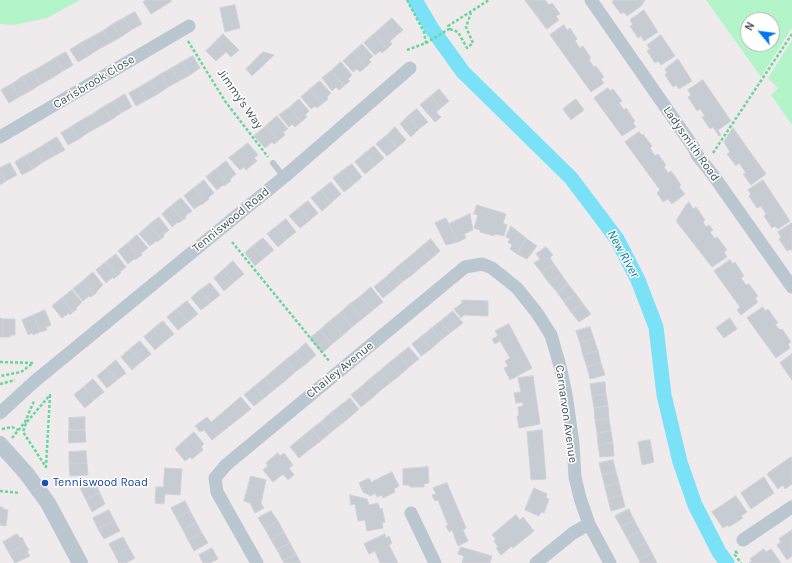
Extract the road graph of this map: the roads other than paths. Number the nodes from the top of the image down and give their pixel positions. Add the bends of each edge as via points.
1 (591, 0) edge
2 (185, 28) road end
3 (410, 68) dead end
4 (0, 138) edge
5 (273, 163) road end
6 (284, 177) junction
7 (482, 264) joint
8 (792, 287) edge
9 (0, 413) edge
10 (6, 440) edge
11 (792, 507) edge
12 (412, 513) dead end
13 (589, 524) junction
14 (743, 540) dead end
15 (80, 563) edge
16 (257, 563) edge
17 (435, 563) edge
18 (536, 563) edge
19 (610, 563) edge

1 - 8 street, Ladysmith Road via 697,155
2 - 4 street, Carisbrook Close
3 - 6 street, Tenniswood Road
5 - 6 lane
6 - 9 street, Tenniswood Road
7 - 13 street, Carnarvon Avenue via 492,268 517,288 551,336 566,394 575,477
7 - 16 street, Chailey Avenue via 465,267 226,465 216,478 217,492
10 - 15 street via 48,504
11 - 14 street
12 - 17 street
13 - 18 street via 573,533
13 - 19 street, Carnarvon Avenue

